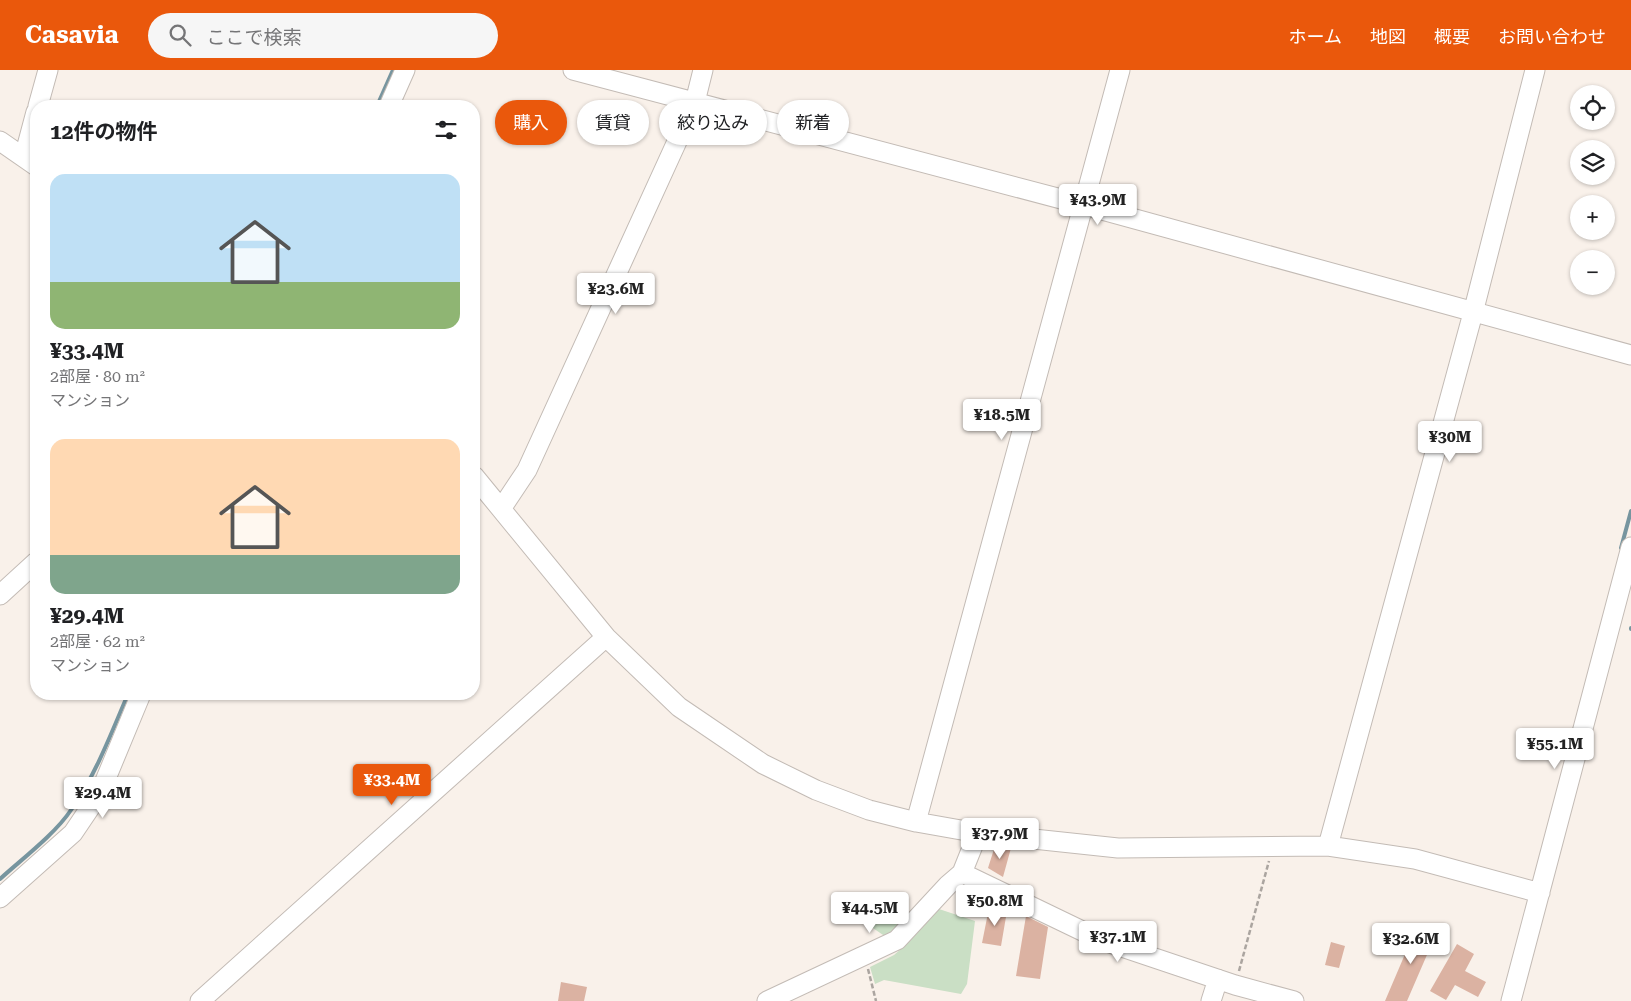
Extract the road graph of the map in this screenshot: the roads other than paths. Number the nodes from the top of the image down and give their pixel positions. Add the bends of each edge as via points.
1 (48, 70) edge
2 (404, 70) edge
3 (573, 70) edge
4 (703, 70) edge
5 (1120, 70) edge
6 (1536, 70) edge
7 (40, 100) edge
8 (392, 100) edge
9 (687, 100) edge
10 (696, 100) edge
11 (767, 121) edge
12 (0, 141) edge
13 (675, 145) edge
14 (30, 161) edge
15 (1084, 205) junction
16 (1473, 313) junction
17 (1631, 355) edge
18 (480, 483) edge
19 (501, 508) junction
20 (1631, 547) edge
21 (30, 568) edge
22 (0, 595) edge
23 (606, 637) junction
24 (139, 700) edge
25 (916, 822) junction
26 (978, 833) junction
27 (1328, 846) junction
28 (962, 873) junction
29 (1540, 893) junction
30 (0, 898) edge
31 (1227, 982) junction
32 (200, 1001) edge
33 (767, 1001) edge
34 (1211, 1001) edge
35 (1294, 1001) edge
36 (1511, 1001) edge

1 - 7 street
2 - 8 street
3 - 9 street
4 - 10 street
5 - 15 street
6 - 16 street
11 - 15 street
12 - 14 street
13 - 19 street via 527,470
15 - 16 street
15 - 25 street
16 - 17 street
16 - 27 street
18 - 19 street
19 - 23 street
20 - 29 street
21 - 22 street
23 - 25 street via 679,707 764,764 816,790 869,810
23 - 32 street
24 - 30 street via 100,793 73,832
25 - 26 street
26 - 27 street via 1118,848
26 - 28 street
27 - 29 street via 1415,859
28 - 31 street via 1101,940
28 - 33 street via 897,940
29 - 36 street
31 - 34 street
31 - 35 street

